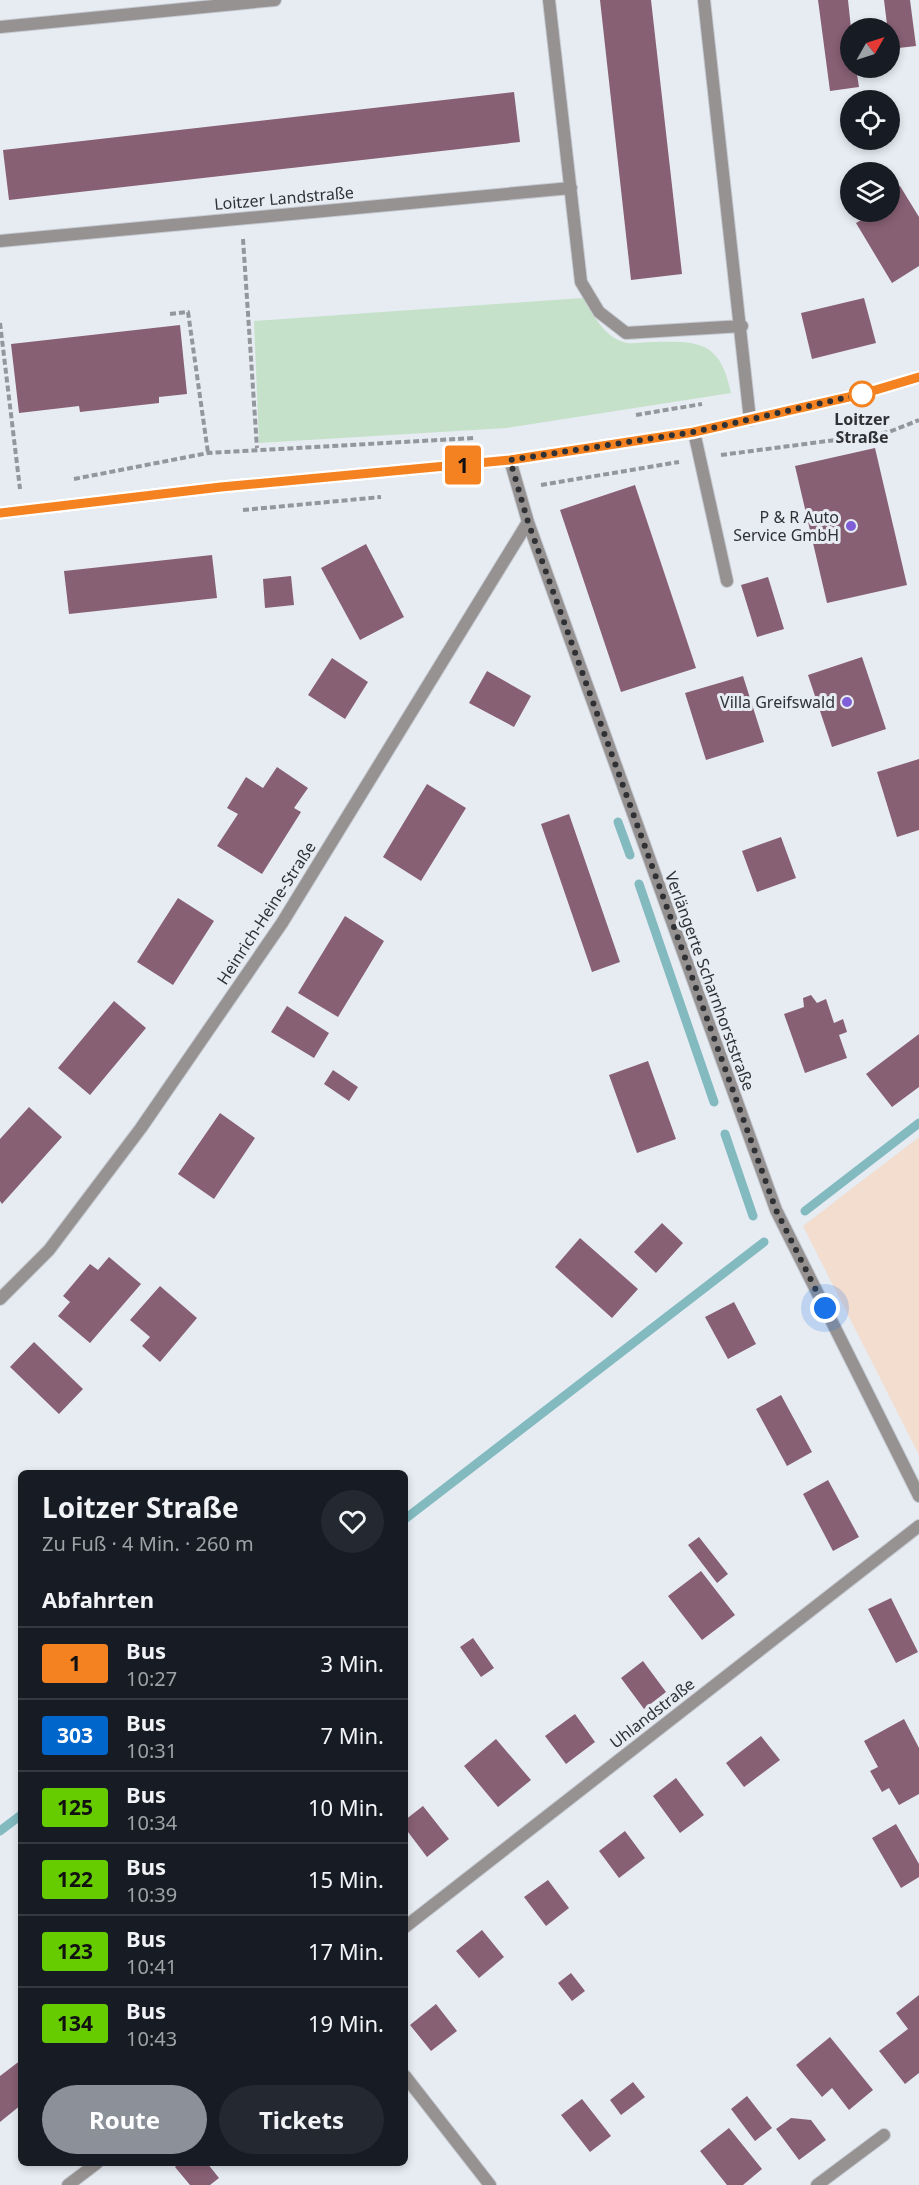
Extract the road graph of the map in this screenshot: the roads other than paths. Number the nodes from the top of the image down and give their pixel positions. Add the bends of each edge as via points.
1 (275, 0) edge
2 (549, 0) edge
3 (704, 0) edge
4 (0, 27) edge
5 (571, 188) junction
6 (0, 242) edge
7 (742, 327) junction
8 (919, 377) edge
9 (750, 420) junction
10 (694, 432) junction
11 (510, 460) junction
12 (0, 513) edge
13 (528, 522) junction
14 (727, 581) dead end
15 (0, 1299) edge
16 (919, 1496) edge
17 (919, 1526) edge
18 (408, 1925) edge
19 (408, 2080) edge
20 (884, 2135) dead end
21 (93, 2166) edge
22 (68, 2185) edge
23 (490, 2185) edge
24 (817, 2185) edge

1 - 4 street
2 - 5 street
3 - 7 street
5 - 6 street, Loitzer Landstraße
5 - 7 street via 581,282 599,312 626,333
7 - 9 street
8 - 9 main road
9 - 10 main road
10 - 11 main road
10 - 14 street
11 - 12 main road via 221,487
11 - 13 street, Verlängerte Scharnhorststraße
13 - 15 street, Heinrich-Heine-Straße via 282,923 141,1128 50,1250
13 - 16 street, Verlängerte Scharnhorststraße via 776,1210
17 - 18 street, Uhlandstraße
19 - 23 street
20 - 24 street
21 - 22 street

